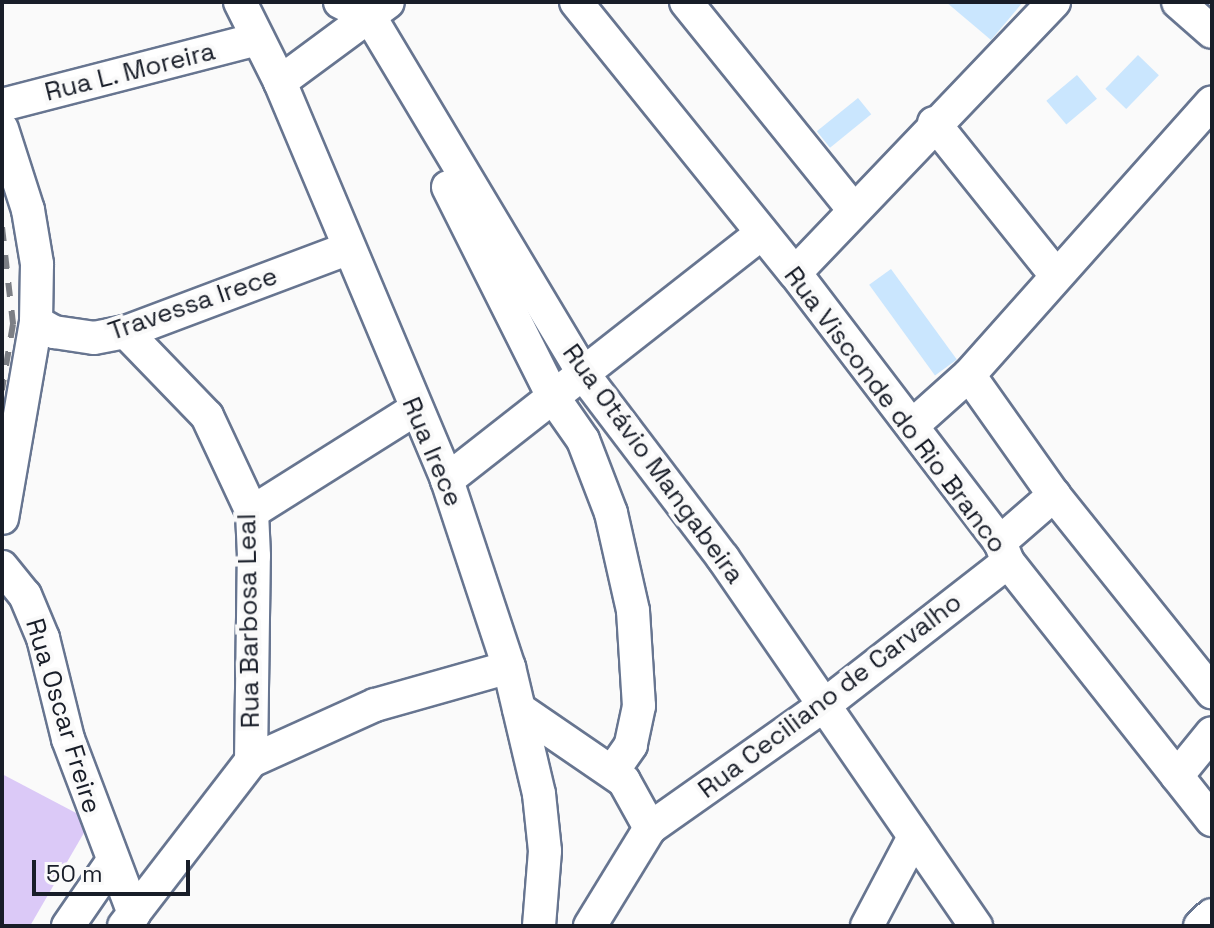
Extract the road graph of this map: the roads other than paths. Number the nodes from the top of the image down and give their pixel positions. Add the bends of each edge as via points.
1 (240, 2) edge
2 (576, 2) edge
3 (686, 2) edge
4 (1054, 2) edge
5 (1178, 2) edge
6 (359, 10) edge
7 (1212, 32) edge
8 (258, 39) junction
9 (280, 82) junction
10 (1212, 102) edge
11 (2, 105) edge
12 (934, 123) junction
13 (2, 129) edge
14 (854, 210) junction
15 (762, 233) junction
16 (349, 248) junction
17 (795, 273) junction
18 (1055, 274) junction
19 (36, 322) junction
20 (126, 332) junction
21 (584, 375) junction
22 (969, 375) junction
23 (553, 397) junction
24 (414, 410) junction
25 (913, 425) junction
26 (447, 480) junction
27 (1054, 495) junction
28 (252, 512) junction
29 (2, 518) edge
30 (1004, 552) junction
31 (2, 567) edge
32 (509, 667) junction
33 (1212, 692) edge
34 (823, 706) junction
35 (519, 709) junction
36 (1212, 733) edge
37 (251, 761) junction
38 (613, 771) junction
39 (1177, 776) junction
40 (1212, 820) edge
41 (650, 828) junction
42 (914, 837) junction
43 (112, 862) junction
44 (1212, 915) edge
45 (138, 922) edge
46 (538, 925) edge
47 (68, 926) edge
48 (590, 926) edge
49 (867, 926) edge
50 (976, 926) edge
51 (1200, 926) edge

1 - 8 street, Rua Irece
2 - 15 street, Rua Visconde do Rio Branco
3 - 14 street
4 - 12 street
5 - 7 street
6 - 9 street
6 - 21 street, Rua Otávio Mangabeira
6 - 23 street, Rua Otávio Mangabeira
8 - 9 street, Rua Irece
8 - 11 street, Rua L. Moreira
9 - 16 street, Rua Irece
10 - 18 street
12 - 14 street
12 - 18 street
13 - 19 street via 28,210
14 - 17 street
15 - 17 street, Rua Visconde do Rio Branco
15 - 21 street
16 - 20 street, Travessa Irece
16 - 24 street, Rua Irece
17 - 25 street, Rua Visconde do Rio Branco
18 - 22 street
19 - 20 street, Travessa Irece via 54,332 94,338
19 - 29 street
20 - 28 street, Rua Barbosa Leal via 207,416
21 - 23 street
21 - 34 street, Rua Otávio Mangabeira via 714,545
22 - 25 street
22 - 27 street
23 - 26 street
23 - 38 street, Rua Otávio Mangabeira via 600,477 633,611 639,706 631,745
24 - 26 street, Rua Irece
24 - 28 street
25 - 30 street, Rua Visconde do Rio Branco
26 - 32 street, Rua Irece
27 - 30 street, Rua Ceciliano de Carvalho
27 - 33 street
28 - 37 street, Rua Barbosa Leal
30 - 34 street, Rua Ceciliano de Carvalho
30 - 39 street, Rua Visconde do Rio Branco
31 - 43 street, Rua Oscar Freire via 25,595 43,638 68,739
32 - 35 street, Rua Irece
32 - 37 street via 375,705
34 - 41 street, Rua Ceciliano de Carvalho
34 - 42 street, Rua Otávio Mangabeira
35 - 38 street
35 - 46 street, Rua Irece via 545,851
36 - 39 street
37 - 45 street, Rua Barbosa Leal via 178,848
38 - 41 street
39 - 40 street, Rua Visconde do Rio Branco
41 - 48 street
42 - 49 street
42 - 50 street, Rua Otávio Mangabeira
43 - 45 street, Rua Oscar Freire
43 - 47 street
44 - 51 street

